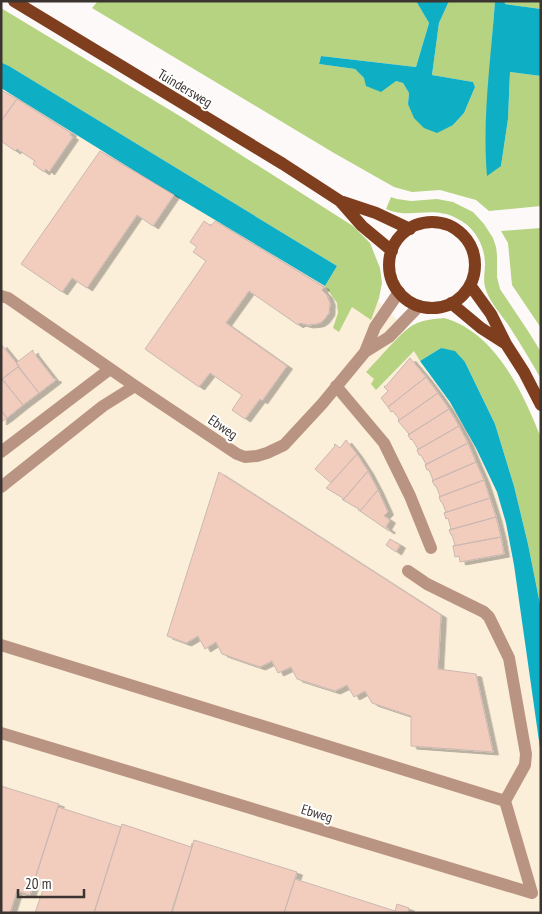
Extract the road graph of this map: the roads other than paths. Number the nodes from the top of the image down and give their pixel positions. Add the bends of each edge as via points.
1 (14, 1) edge
2 (340, 201) junction
3 (410, 229) junction
4 (392, 251) junction
5 (470, 286) junction
6 (399, 292) junction
7 (1, 296) edge
8 (451, 304) junction
9 (419, 306) junction
10 (506, 344) junction
11 (365, 352) junction
12 (110, 369) junction
13 (135, 386) junction
14 (336, 386) junction
15 (541, 405) edge
16 (1, 452) edge
17 (1, 487) edge
18 (431, 548) dead end
19 (408, 571) dead end
20 (1, 645) edge
21 (1, 733) edge
22 (505, 801) junction

1 - 2 main road, Tuindersweg
2 - 3 main road, Tuindersweg
2 - 4 main road, Tuindersweg via 362,226
3 - 4 main road
3 - 5 main road via 434,222 446,224 466,238 475,261
4 - 6 main road via 390,272
5 - 8 main road
5 - 10 main road via 491,314
6 - 9 main road
6 - 11 street, Ebweg via 375,327
7 - 12 street, Ebweg
8 - 9 main road via 430,308
8 - 10 main road
9 - 11 street, Ebweg via 389,337
10 - 15 main road
11 - 14 street, Ebweg
12 - 13 street, Ebweg
12 - 16 street
13 - 14 street, Ebweg via 245,457 267,453 284,445
13 - 17 street via 103,406
14 - 18 street via 384,443
19 - 22 street via 484,612 509,658 526,765
20 - 22 street
21 - 22 street, Ebweg via 532,893

